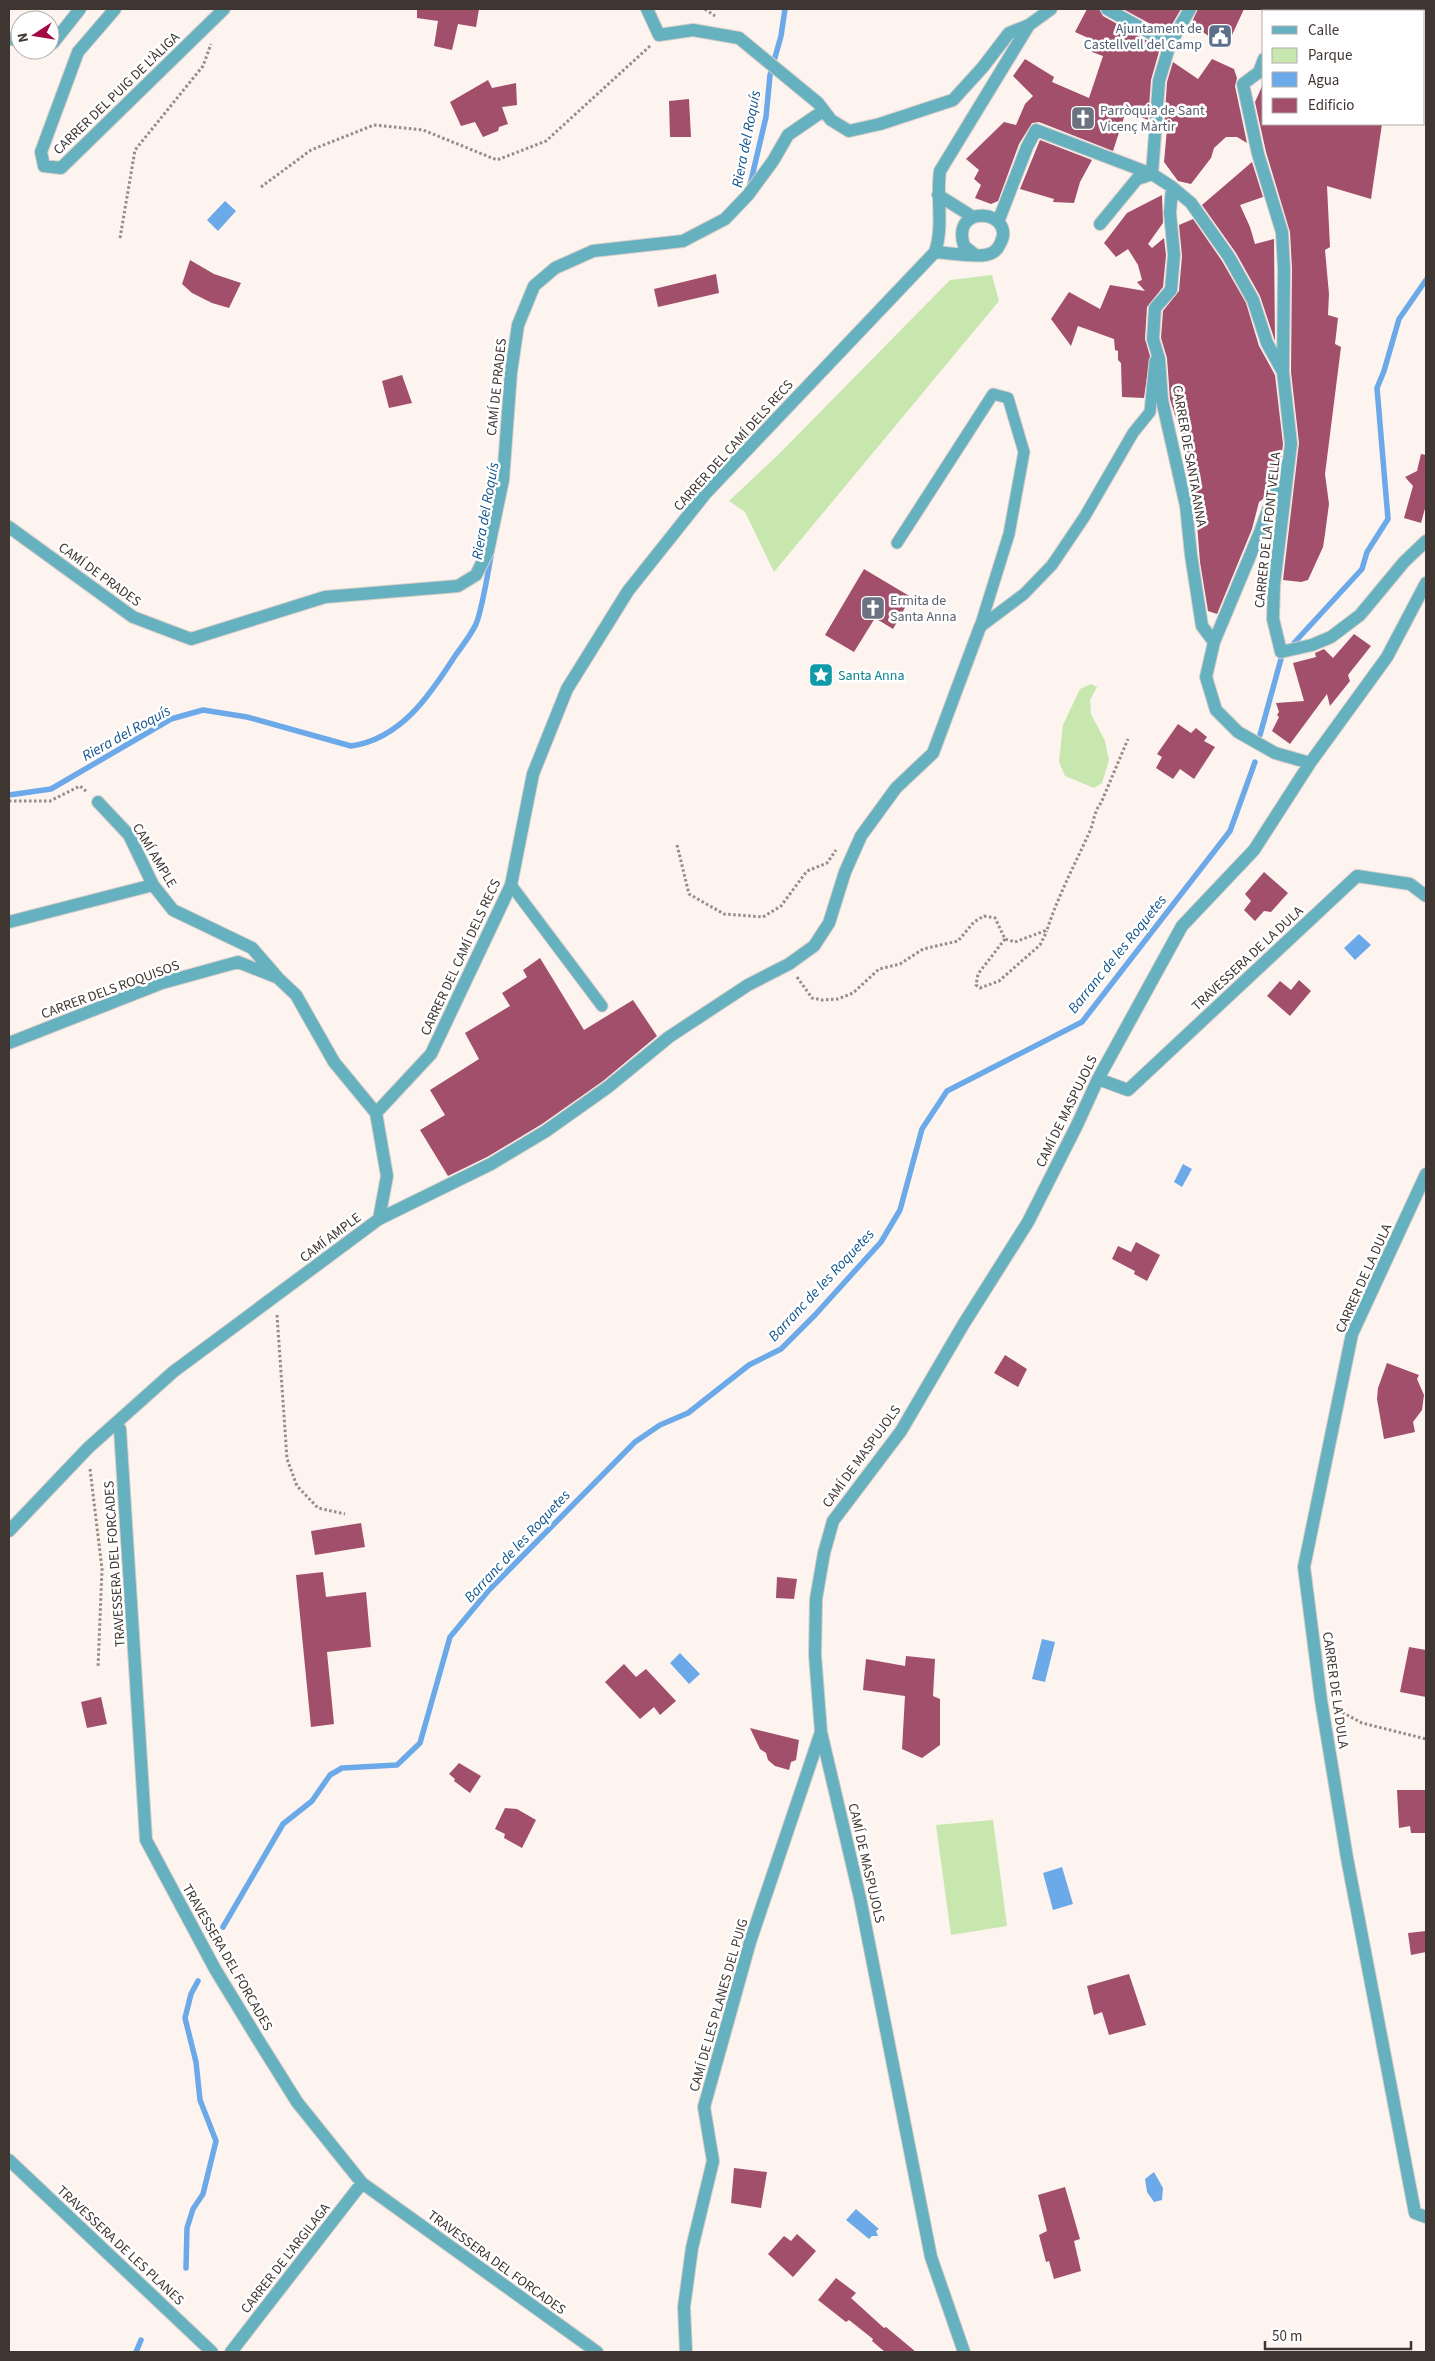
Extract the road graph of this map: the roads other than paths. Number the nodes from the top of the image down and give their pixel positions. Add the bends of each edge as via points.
1 (80, 9) edge
2 (115, 9) edge
3 (224, 9) edge
4 (647, 9) edge
5 (1051, 9) edge
6 (1107, 9) edge
7 (1190, 9) edge
8 (1029, 25) junction
9 (60, 34) edge
10 (1170, 44) junction
11 (1262, 64) edge
12 (823, 111) junction
13 (1152, 174) junction
14 (1172, 187) junction
15 (938, 190) junction
16 (973, 216) junction
17 (998, 222) junction
18 (1100, 224) dead end
19 (935, 252) junction
20 (974, 254) junction
21 (1155, 347) junction
22 (1283, 372) junction
23 (1291, 444) junction
24 (9, 528) edge
25 (1426, 541) edge
26 (897, 543) dead end
27 (1426, 583) edge
28 (980, 627) junction
29 (1214, 642) junction
30 (1310, 763) junction
31 (98, 802) road end
32 (153, 885) junction
33 (511, 885) junction
34 (1426, 896) edge
35 (9, 922) edge
36 (278, 978) junction
37 (602, 1006) dead end
38 (9, 1042) edge
39 (1098, 1079) junction
40 (376, 1113) junction
41 (1426, 1174) edge
42 (379, 1219) junction
43 (120, 1429) dead end
44 (9, 1531) edge
45 (821, 1732) junction
46 (9, 2160) edge
47 (362, 2183) junction
48 (1426, 2218) edge
49 (212, 2352) edge
50 (231, 2352) edge
51 (597, 2352) edge
52 (686, 2352) edge
53 (964, 2352) edge

1 - 9 street
2 - 3 street, CARRER DEL PUIG DE L'ÀLIGA via 78,52 41,152 44,166 61,168
4 - 12 street via 659,35 692,30 739,38 818,103
5 - 8 street
6 - 10 street
7 - 10 street
8 - 12 street via 1009,33 953,100 849,131
8 - 15 street via 940,171
10 - 13 street via 1158,81
11 - 22 street, CARRER DE LA FONT VELLA via 1259,72 1243,84 1258,154 1282,232
12 - 24 street, CAMÍ DE PRADES via 788,135 748,195 725,220 683,241 593,251 555,268 534,286 518,325 502,480 488,551 476,575 458,586 325,597 190,639 133,617
13 - 14 street
13 - 17 street via 1036,130
13 - 18 street via 1137,179
14 - 21 street, CARRER DE SANTA ANNA via 1170,213 1174,256 1171,290 1155,308
14 - 22 street via 1190,203 1229,257 1253,300 1267,343
15 - 16 street
15 - 19 street via 940,237
16 - 17 street via 987,215
16 - 20 street via 964,226 962,239
17 - 20 street via 1003,234 999,247 988,255
19 - 20 street
19 - 33 street, CARRER DEL CAMÍ DELS RECS via 706,493 628,591 567,689 536,766
21 - 28 lane via 1150,412 1133,433 1085,516 1052,565 1024,594
21 - 29 street, CARRER DE SANTA ANNA via 1162,400 1186,506 1202,626
22 - 23 street, CARRER DE LA FONT VELLA
23 - 25 street, CARRER DE LA FONT VELLA via 1274,585 1273,619 1281,652 1312,645 1338,632 1360,615
23 - 29 street via 1260,532
26 - 28 lane via 992,394 1008,398 1024,452 1009,534
27 - 30 street, CAMÍ DE MASPUJOLS via 1387,657
28 - 42 street via 933,753 896,788 861,836 845,872 829,923 814,946 669,1037 608,1088 546,1131 491,1164
29 - 30 street via 1206,677 1216,710 1238,732 1275,753
30 - 39 street, CAMÍ DE MASPUJOLS via 1254,850 1182,926
31 - 32 street, CAMÍ AMPLE via 129,835
32 - 35 street
32 - 36 street, CAMÍ AMPLE via 173,910 252,948
33 - 37 lane
33 - 40 street, CARRER DEL CAMÍ DELS RECS via 431,1054
34 - 39 street, TRAVESSERA DE LA DULA via 1410,884 1357,876 1128,1090
36 - 38 street, CARRER DELS ROQUISOS via 238,962 162,983
36 - 40 street, CAMÍ AMPLE via 296,995 334,1062
39 - 45 street, CAMÍ DE MASPUJOLS via 1028,1222 901,1431 833,1520 816,1599 815,1655
40 - 42 street, CAMÍ AMPLE via 387,1176
41 - 48 street, CARRER DE LA DULA via 1352,1334 1304,1567 1321,1700 1347,1858 1415,2213
42 - 44 street, CAMÍ AMPLE via 173,1372 88,1448
43 - 47 street, TRAVESSERA DEL FORCADES via 146,1840 256,2038 297,2102
45 - 52 street, CAMÍ DE LES PLANES DEL PUIG via 750,1942 704,2107 712,2161 692,2248 684,2307
45 - 53 street, CAMÍ DE MASPUJOLS via 860,1898 931,2257
46 - 49 street, TRAVESSERA DE LES PLANES
47 - 50 street, CARRER DE L'ARGILAGA
47 - 51 street, TRAVESSERA DEL FORCADES

